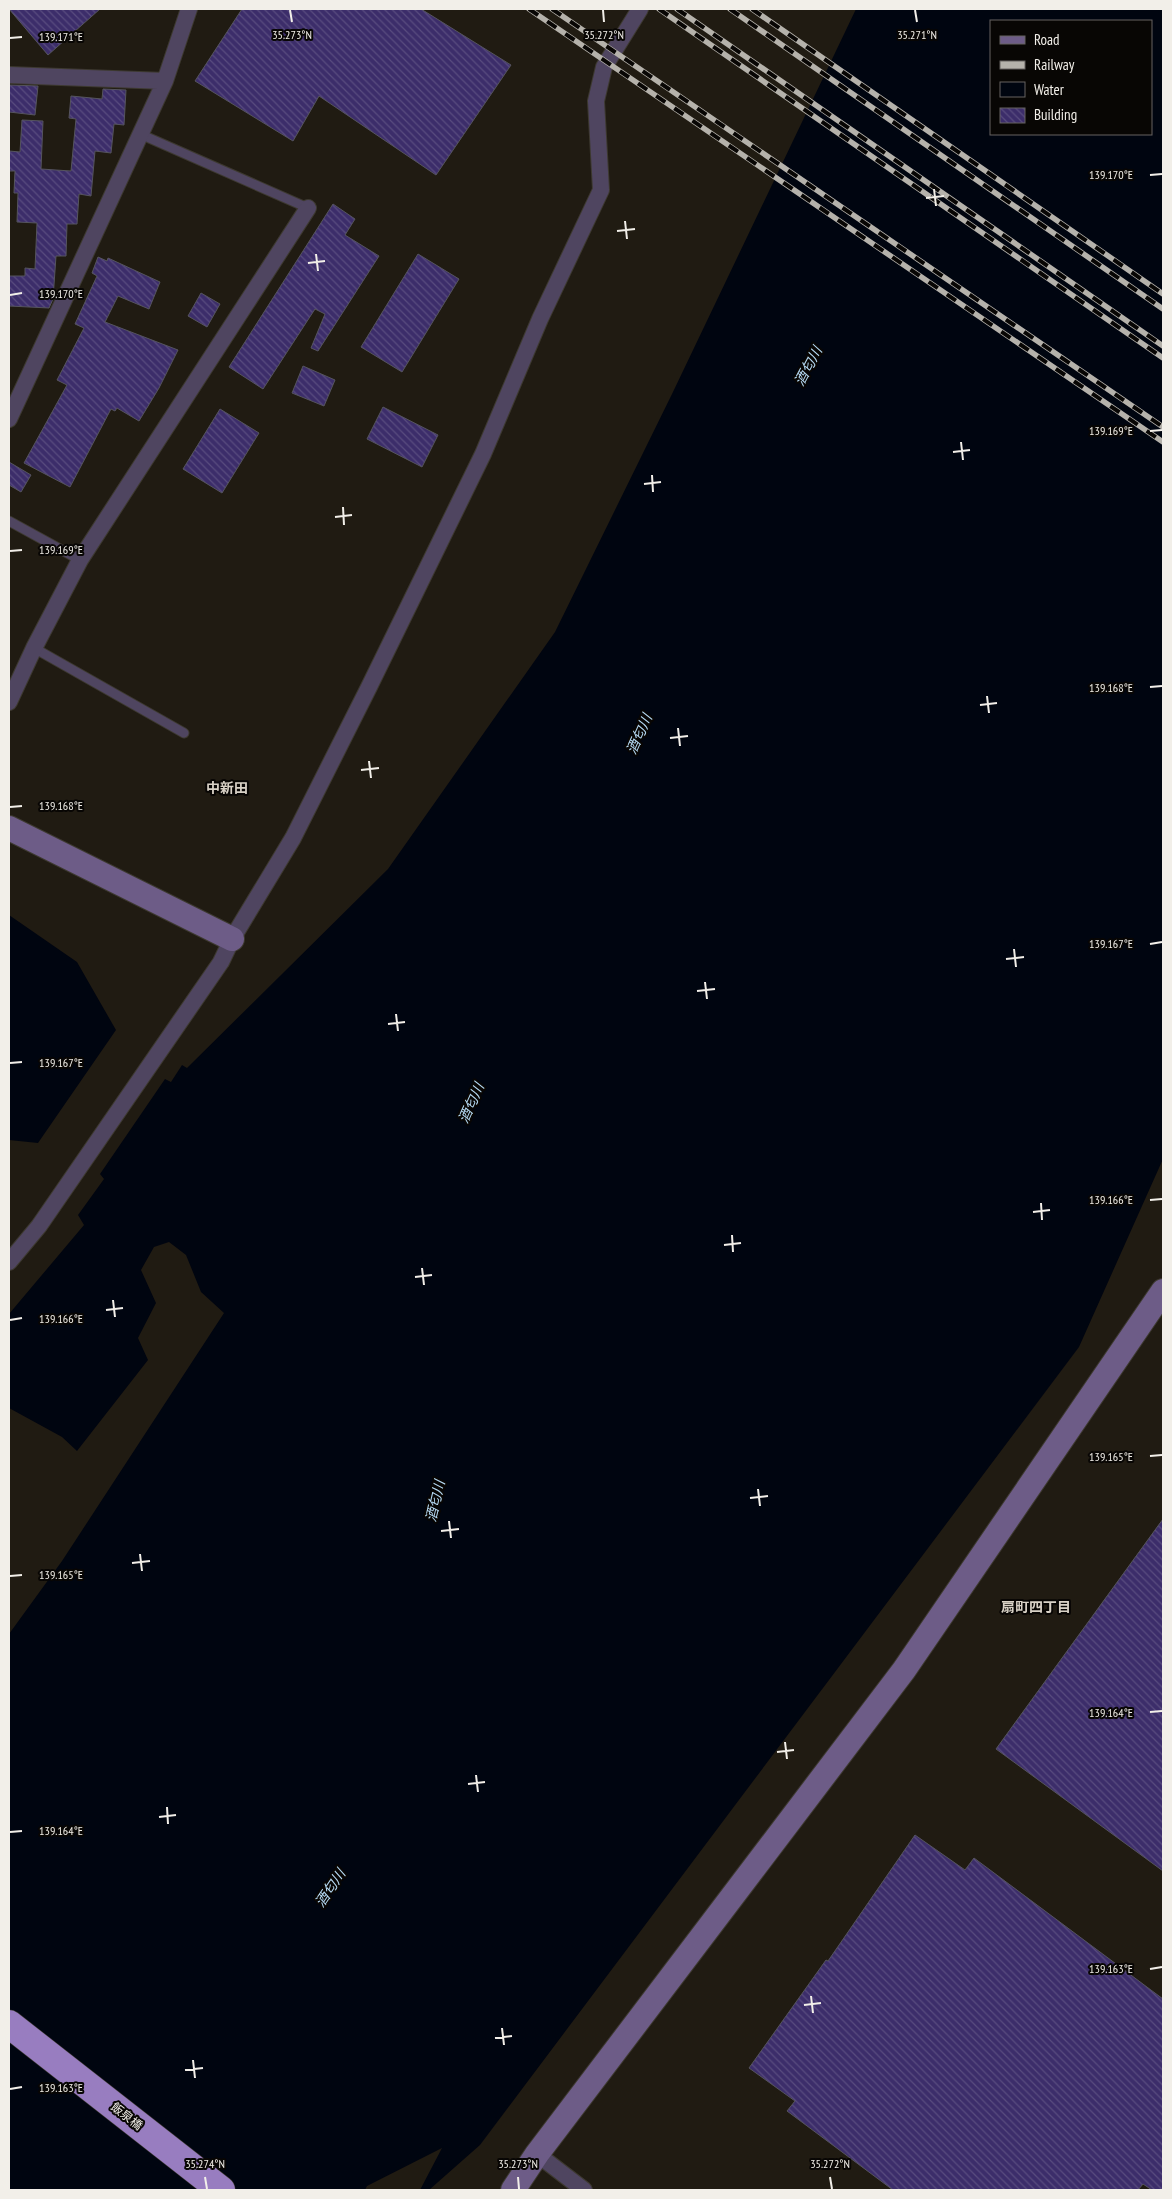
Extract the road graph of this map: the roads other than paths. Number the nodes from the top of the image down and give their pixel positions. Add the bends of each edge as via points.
1 (189, 9) edge
2 (640, 9) edge
3 (9, 75) edge
4 (165, 82) junction
5 (140, 134) junction
6 (308, 208) joint
7 (9, 419) edge
8 (9, 521) edge
9 (80, 560) junction
10 (34, 648) junction
11 (9, 702) edge
12 (184, 733) dead end
13 (9, 828) edge
14 (232, 939) junction
15 (9, 1262) edge
16 (1163, 1292) edge
17 (9, 2024) edge
18 (538, 2154) junction
19 (221, 2190) edge
20 (513, 2190) edge
21 (584, 2190) edge

1 - 4 street
2 - 14 street via 604,67 596,101 601,190 540,319 483,454 369,687 293,838
3 - 4 street
4 - 5 street
5 - 6 lane
5 - 7 street
6 - 9 street
8 - 9 lane
9 - 10 street
10 - 11 street
10 - 12 lane
13 - 14 street
14 - 15 street via 211,977 39,1226
16 - 18 street via 904,1670
17 - 19 highway, 飯泉橋
18 - 20 street
18 - 21 street

